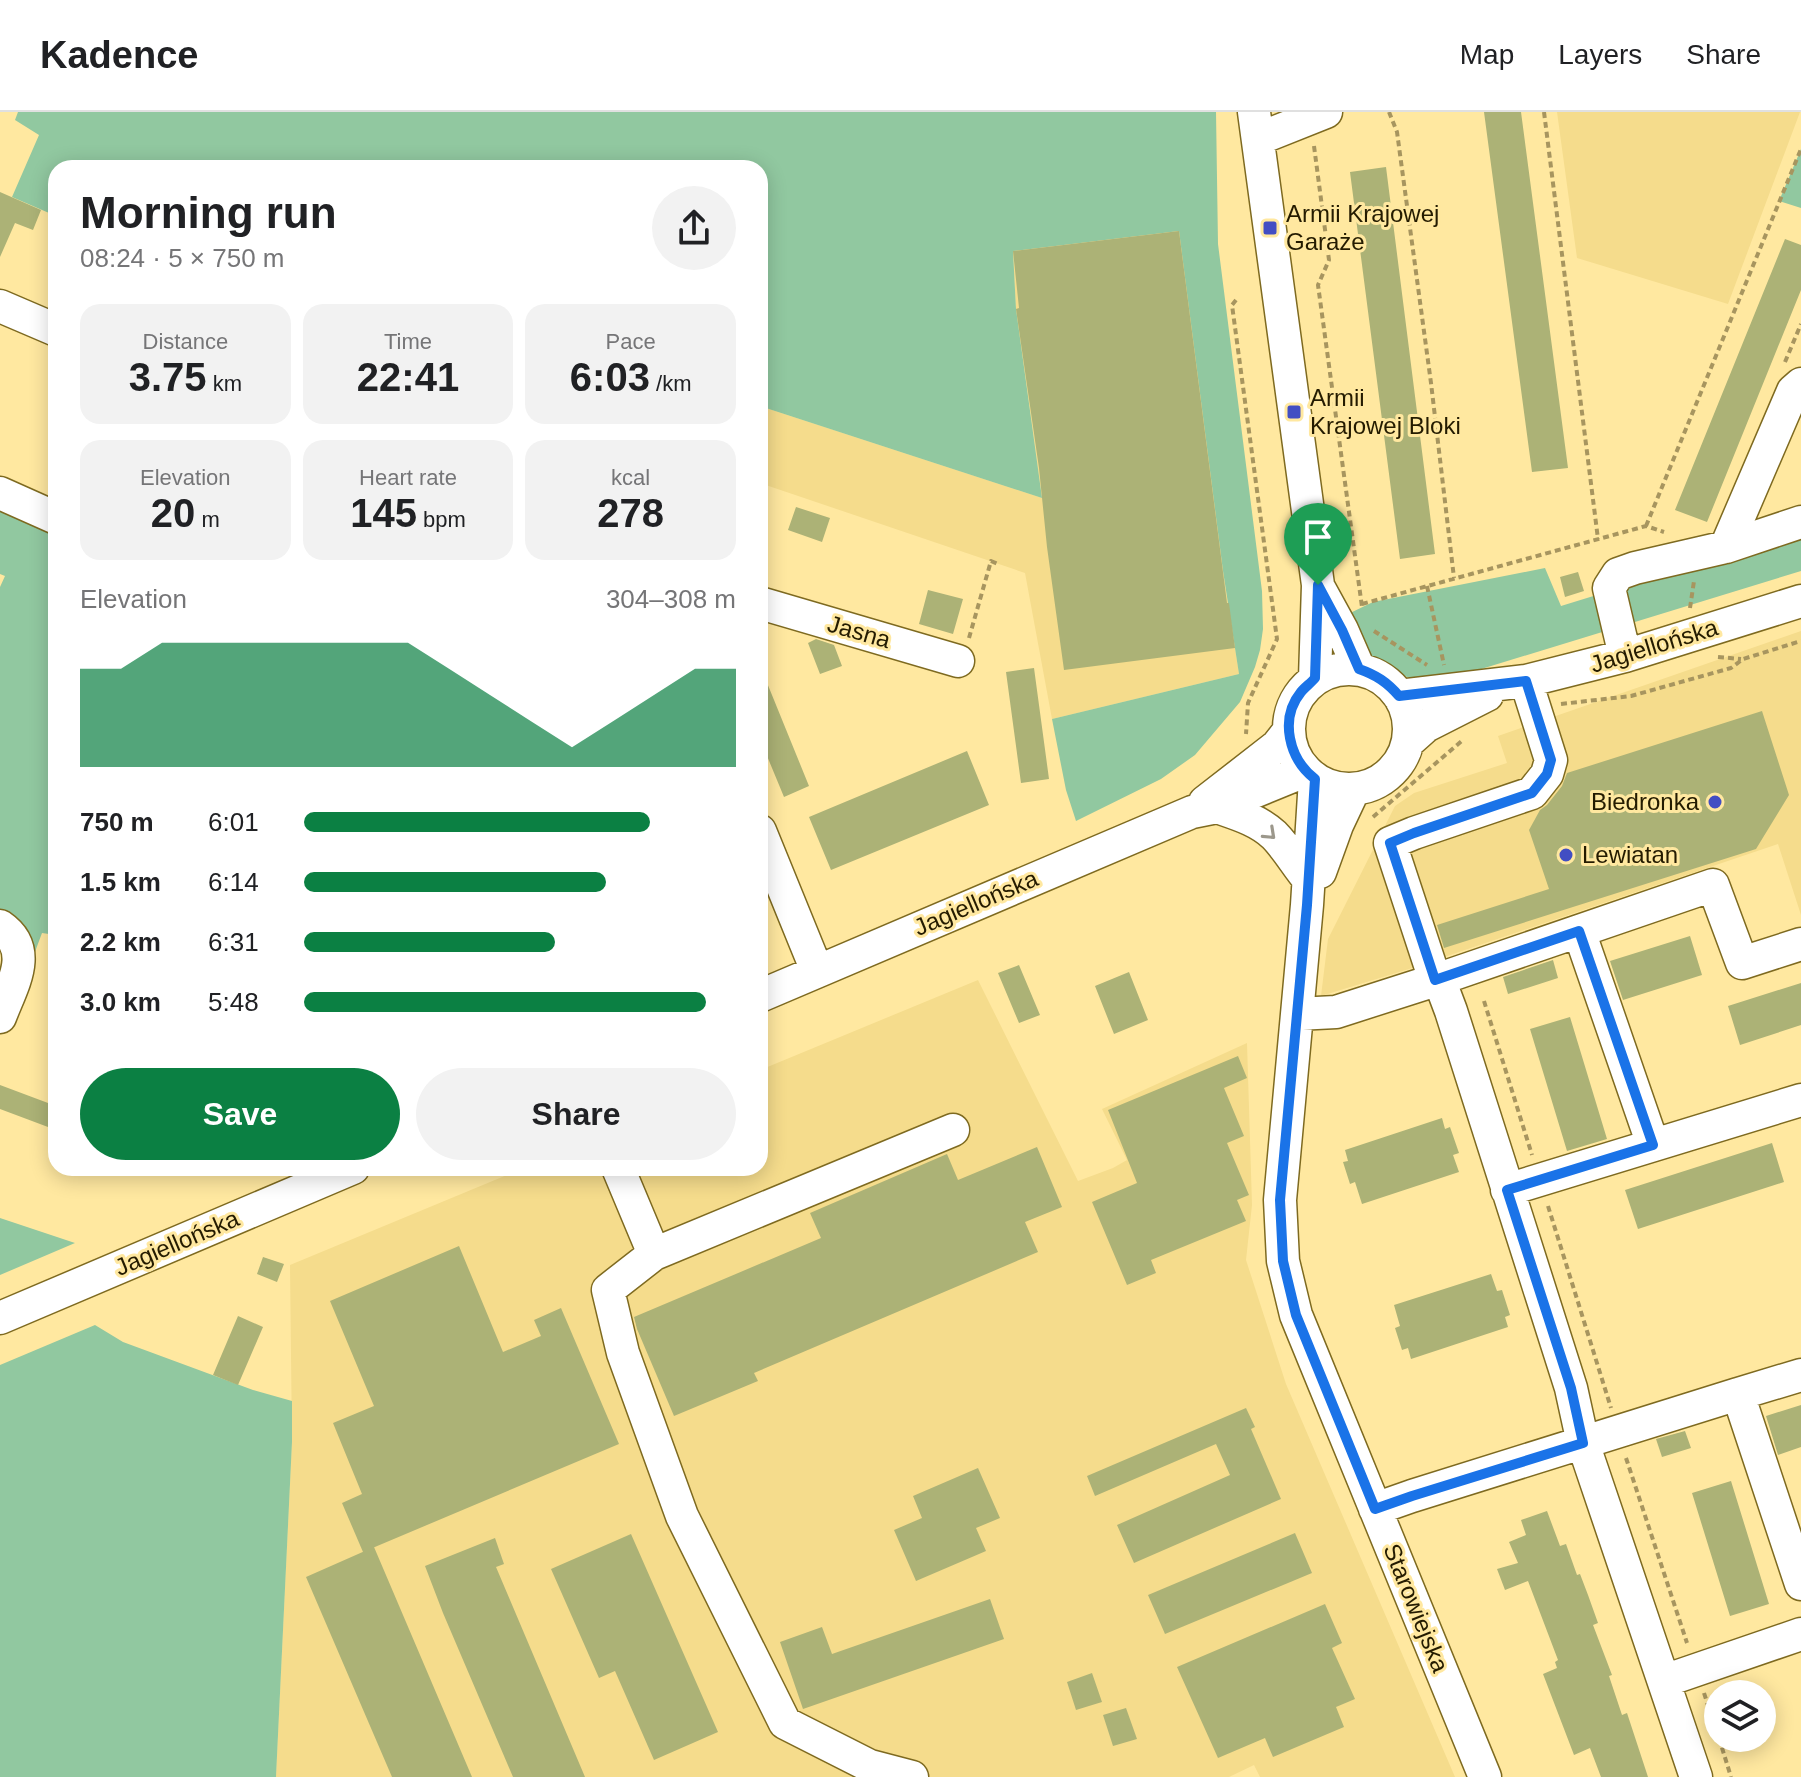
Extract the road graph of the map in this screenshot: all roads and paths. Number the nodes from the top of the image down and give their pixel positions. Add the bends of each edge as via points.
1 (1389, 112) edge
2 (1544, 112) edge
3 (1323, 114) edge
4 (1256, 126) edge
5 (1801, 149) edge
6 (1236, 300) dead end
7 (0, 306) edge
8 (48, 327) edge
9 (1801, 384) edge
10 (0, 493) edge
11 (48, 514) edge
12 (1801, 522) edge
13 (1598, 539) junction
14 (1726, 547) junction
15 (998, 564) dead end
16 (1454, 578) junction
17 (1318, 585) junction
18 (1427, 586) junction
19 (1801, 601) edge
20 (1362, 604) junction
21 (768, 605) edge
22 (1364, 615) dead end
23 (1366, 627) dead end
24 (1801, 641) edge
25 (962, 653) joint
26 (1625, 656) junction
27 (1444, 665) dead end
28 (1429, 667) dead end
29 (1359, 669) junction
30 (1315, 678) junction
31 (1516, 683) junction
32 (1399, 696) junction
33 (1563, 703) dead end
34 (1288, 732) junction
35 (1247, 738) dead end
36 (1408, 742) junction
37 (1458, 744) dead end
38 (1310, 775) junction
39 (1354, 789) junction
40 (1204, 810) junction
41 (1372, 818) dead end
42 (768, 851) edge
43 (1308, 893) junction
44 (0, 926) edge
45 (1579, 931) junction
46 (1801, 944) edge
47 (817, 971) junction
48 (1437, 979) junction
49 (768, 992) edge
50 (1484, 1001) dead end
51 (1297, 1014) junction
52 (0, 1017) edge
53 (1801, 1100) edge
54 (953, 1130) dead end
55 (1653, 1145) junction
56 (334, 1176) edge
57 (621, 1176) edge
58 (1540, 1180) junction
59 (1507, 1190) junction
60 (654, 1254) junction
61 (0, 1318) edge
62 (1801, 1375) edge
63 (1738, 1394) junction
64 (1618, 1432) junction
65 (1583, 1443) junction
66 (1375, 1509) junction
67 (1801, 1584) edge
68 (1801, 1634) edge
69 (1696, 1670) junction
70 (1664, 1681) junction
71 (1704, 1694) edge
72 (1723, 1752) edge
73 (912, 1777) edge
74 (1485, 1777) edge
75 (1696, 1777) edge
76 (1731, 1777) edge

1 - 16 path via 1397,132
2 - 13 path
3 - 4 street
3 - 20 path via 1329,260 1318,285
4 - 17 street
5 - 13 path via 1646,526
6 - 35 path via 1232,305 1277,639 1248,703
7 - 8 street
9 - 14 street via 1793,391
10 - 11 street
12 - 14 street
13 - 16 path
14 - 26 street via 1618,574 1609,588
15 - 25 path via 991,561
16 - 18 path
17 - 29 street
17 - 30 street
18 - 20 path
18 - 27 path
19 - 26 street, Jagiellońska
20 - 22 path
21 - 25 street, Jasna
23 - 28 path
24 - 33 path via 1743,659 1731,668 1631,696
26 - 31 street, Jagiellońska
29 - 30 street
29 - 32 street via 1375,674
30 - 34 street via 1300,693
31 - 32 street, Jagiellońska
31 - 36 street, Jagiellońska via 1426,726
31 - 48 street via 1551,760 1547,774 1532,793 1390,843
32 - 36 street via 1406,710
34 - 38 street via 1292,750
34 - 40 street, Jagiellońska
36 - 39 street via 1388,775
37 - 41 path
38 - 39 street via 1340,789
38 - 40 street, Jagiellońska
38 - 43 street, Starowiejska
39 - 43 street
40 -> 43 street via 1245,816 1265,828 1276,837
40 - 47 street, Jagiellońska
42 - 47 street
43 - 51 street, Starowiejska
44 - 52 street via 19,946 19,966
45 - 46 street via 1713,885 1742,963
45 - 48 street
45 - 55 street
47 - 49 street, Jagiellońska
48 - 51 street via 1336,1012
48 - 59 street
50 - 58 path
51 - 66 street, Starowiejska via 1280,1200 1283,1261 1296,1315
53 - 55 street
54 - 60 street
55 - 58 street
56 - 61 street, Jagiellońska
57 - 60 street
58 - 59 street
58 - 64 path
59 - 65 street via 1571,1388
60 - 73 street via 608,1290 623,1353 682,1516 785,1723 870,1766
62 - 63 street
63 - 64 street
63 - 67 street
64 - 65 street
64 - 69 path
65 - 66 street
65 - 70 street
66 - 74 street, Starowiejska
68 - 69 street
69 - 70 street
69 - 71 path
70 - 75 street
72 - 76 path

